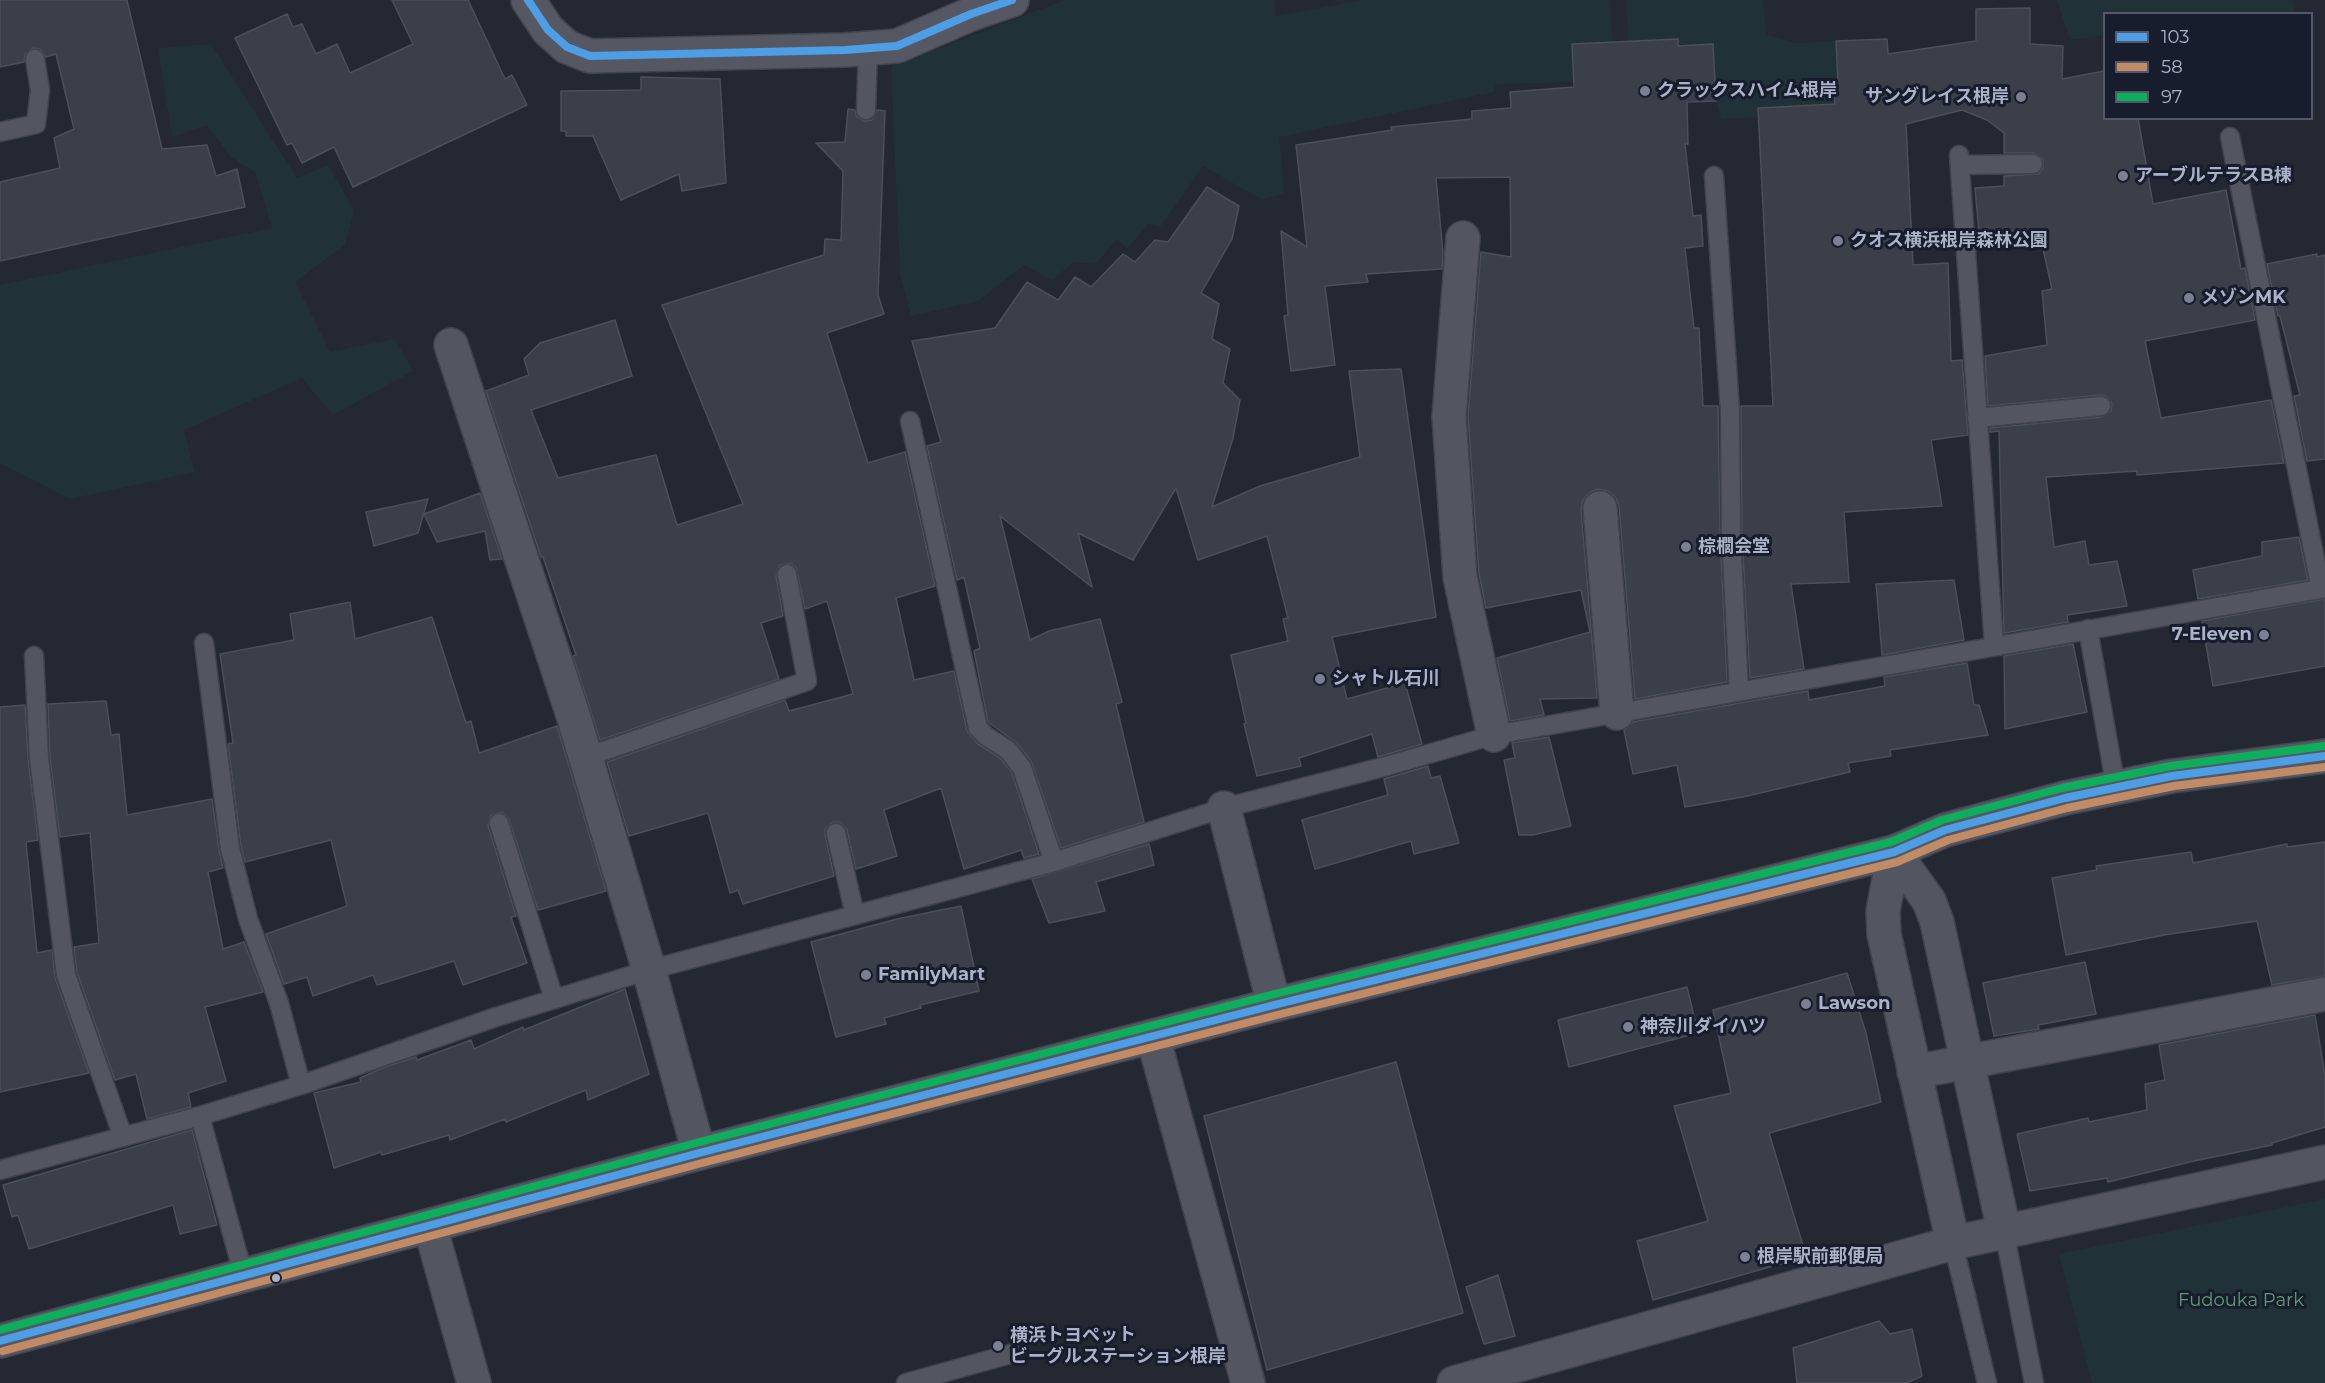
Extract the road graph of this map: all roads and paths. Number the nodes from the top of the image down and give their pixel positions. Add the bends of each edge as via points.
1 (528, 0) edge
2 (1012, 0) edge
3 (868, 48) junction
4 (35, 59) dead end
5 (866, 110) dead end
6 (0, 132) edge
7 (2230, 137) dead end
8 (2033, 164) dead end
9 (1714, 176) dead end
10 (1463, 238) dead end
11 (451, 345) dead end
12 (2101, 406) dead end
13 (1977, 418) junction
14 (910, 421) dead end
15 (1600, 508) dead end
16 (787, 574) dead end
17 (2323, 589) edge
18 (2088, 629) junction
19 (204, 643) dead end
20 (1994, 645) junction
21 (34, 656) dead end
22 (1739, 691) junction
23 (1617, 713) junction
24 (1494, 735) junction
25 (2325, 756) edge
26 (586, 757) junction
27 (2116, 788) junction
28 (1224, 808) junction
29 (499, 823) dead end
30 (836, 833) dead end
31 (1894, 852) junction
32 (1054, 862) junction
33 (855, 915) junction
34 (648, 970) junction
35 (2325, 994) edge
36 (554, 999) junction
37 (1274, 1005) junction
38 (1153, 1037) junction
39 (1967, 1060) junction
40 (1914, 1072) junction
41 (301, 1085) junction
42 (200, 1116) junction
43 (123, 1137) junction
44 (699, 1153) junction
45 (2325, 1162) edge
46 (0, 1170) edge
47 (430, 1226) junction
48 (2004, 1231) junction
49 (1953, 1243) junction
50 (244, 1277) junction
51 (0, 1341) edge
52 (1014, 1353) dead end
53 (474, 1383) edge
54 (906, 1383) edge
55 (1248, 1383) edge
56 (1454, 1383) edge
57 (1986, 1383) edge
58 (2034, 1383) edge

1 - 3 main road via 548,30 567,47 590,56
2 - 3 main road via 897,46
3 - 5 lane
4 - 6 lane via 40,90 36,124
7 - 17 lane
8 - 13 lane via 1960,160
9 - 22 lane via 1730,411 1731,536
10 - 24 street via 1449,417 1460,577
11 - 26 street
12 - 13 lane
13 - 20 lane
14 - 32 lane via 978,728 1008,750 1022,768
15 - 23 street
16 - 26 lane via 807,681
17 - 18 lane
18 - 20 lane
18 - 27 lane
19 - 41 lane via 230,848 248,919 279,1004
20 - 22 lane
21 - 43 lane via 39,758 66,975
22 - 23 lane
23 - 24 lane
24 - 28 lane
25 - 27 main road via 2172,776
26 - 34 street
27 - 31 main road via 1945,830
28 - 32 lane
28 - 37 street
29 - 36 lane
30 - 33 lane
31 - 37 main road
31 - 39 street via 1932,907
31 - 40 street via 1883,911 1884,934
32 - 33 lane
33 - 34 lane
34 - 36 lane
34 - 44 street
35 - 39 street
36 - 41 lane
37 - 38 main road
38 - 44 main road
38 - 55 street
39 - 40 street
39 - 48 street
40 - 49 street
41 - 42 lane
42 - 43 lane
42 - 50 lane
43 - 46 lane
44 - 47 main road
45 - 48 street
47 - 50 main road
47 - 53 street
48 - 49 street
48 - 58 lane
49 - 56 street
49 - 57 lane
50 - 51 main road
52 - 54 lane

